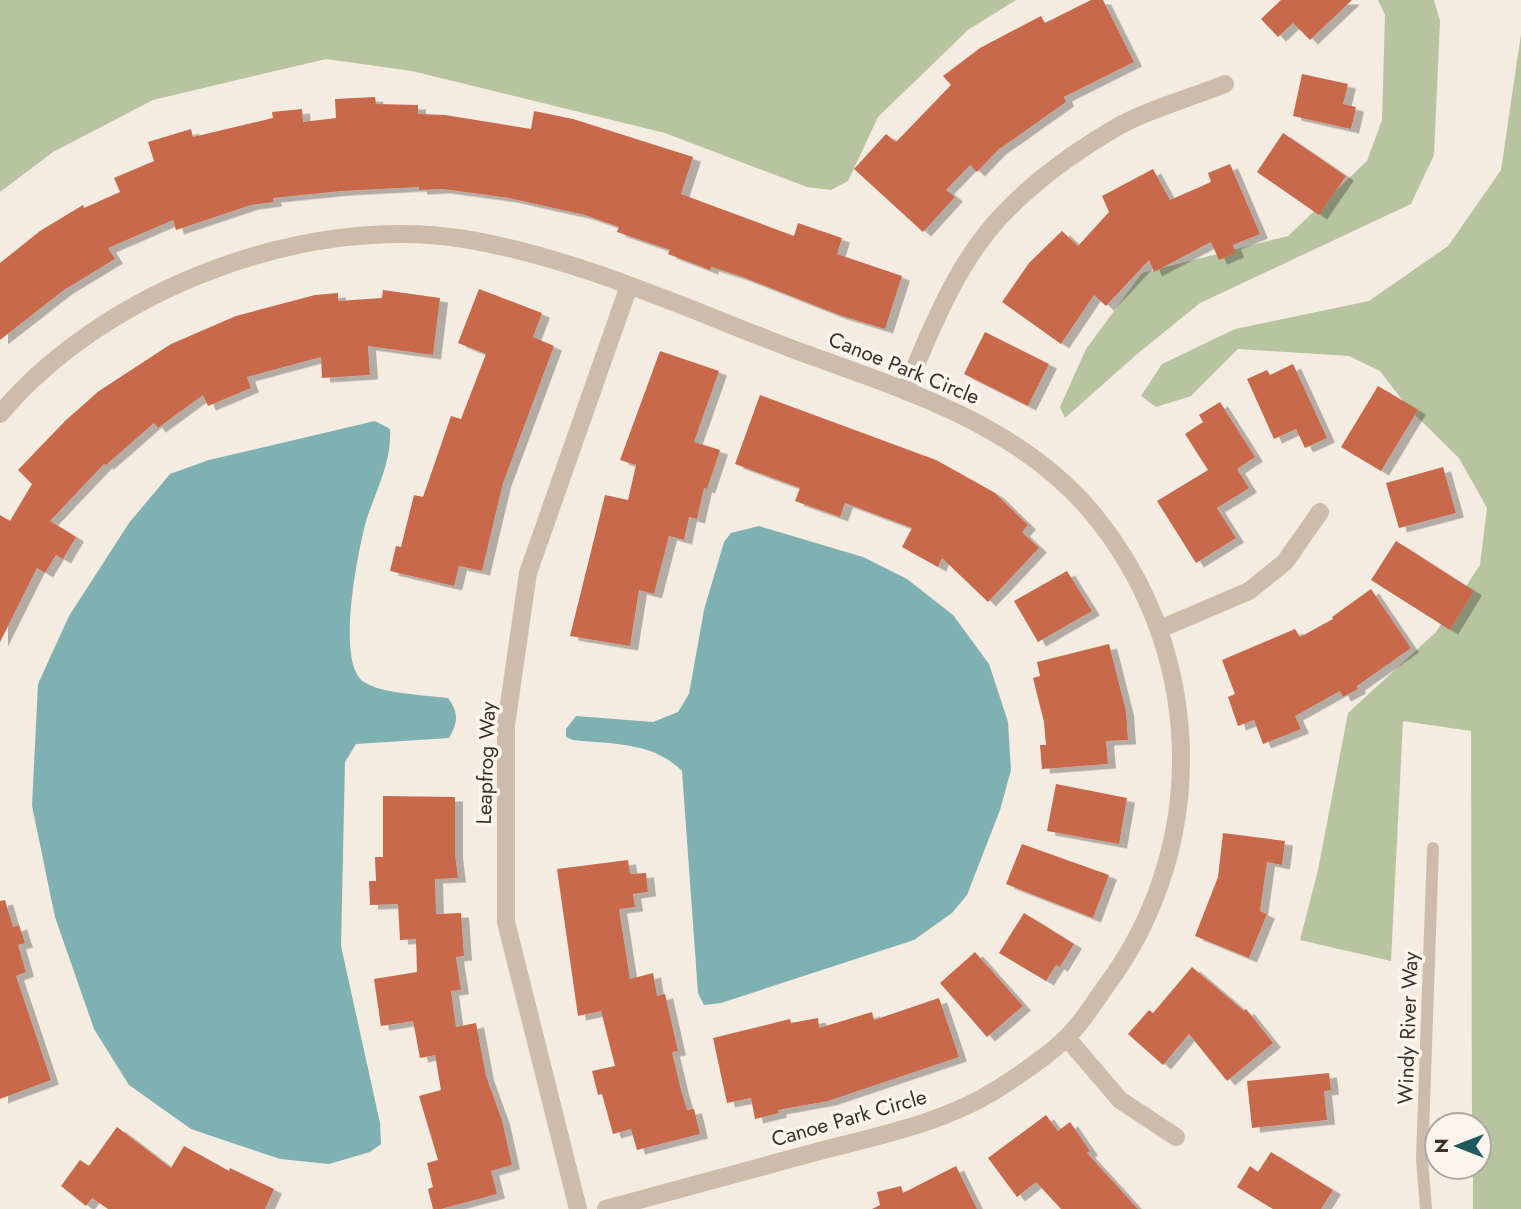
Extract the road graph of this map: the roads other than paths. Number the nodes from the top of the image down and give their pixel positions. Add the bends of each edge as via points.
1 (1225, 83) dead end
2 (629, 286) junction
3 (905, 391) junction
4 (0, 414) edge
5 (1320, 512) dead end
6 (1160, 629) junction
7 (1433, 848) dead end
8 (1067, 1038) junction
9 (1176, 1137) dead end
10 (578, 1209) edge
11 (606, 1209) edge
12 (1426, 1209) edge

1 - 3 street via 1113,129 1005,212 976,249 937,314
2 - 3 street, Canoe Park Circle
2 - 4 street, Canoe Park Circle via 526,252 460,238 400,235 319,241 237,260 158,294 76,344
2 - 10 street, Leapfrog Way via 528,573 506,725 506,922
3 - 6 street, Canoe Park Circle via 970,417 1027,453 1088,509 1132,573
5 - 6 street via 1285,562 1249,591
6 - 8 street, Canoe Park Circle via 1176,699 1183,763 1177,821 1160,888 1130,954
7 - 12 lane, Windy River Way via 1423,1158
8 - 9 street via 1120,1100
8 - 11 street, Canoe Park Circle via 996,1090 925,1123

